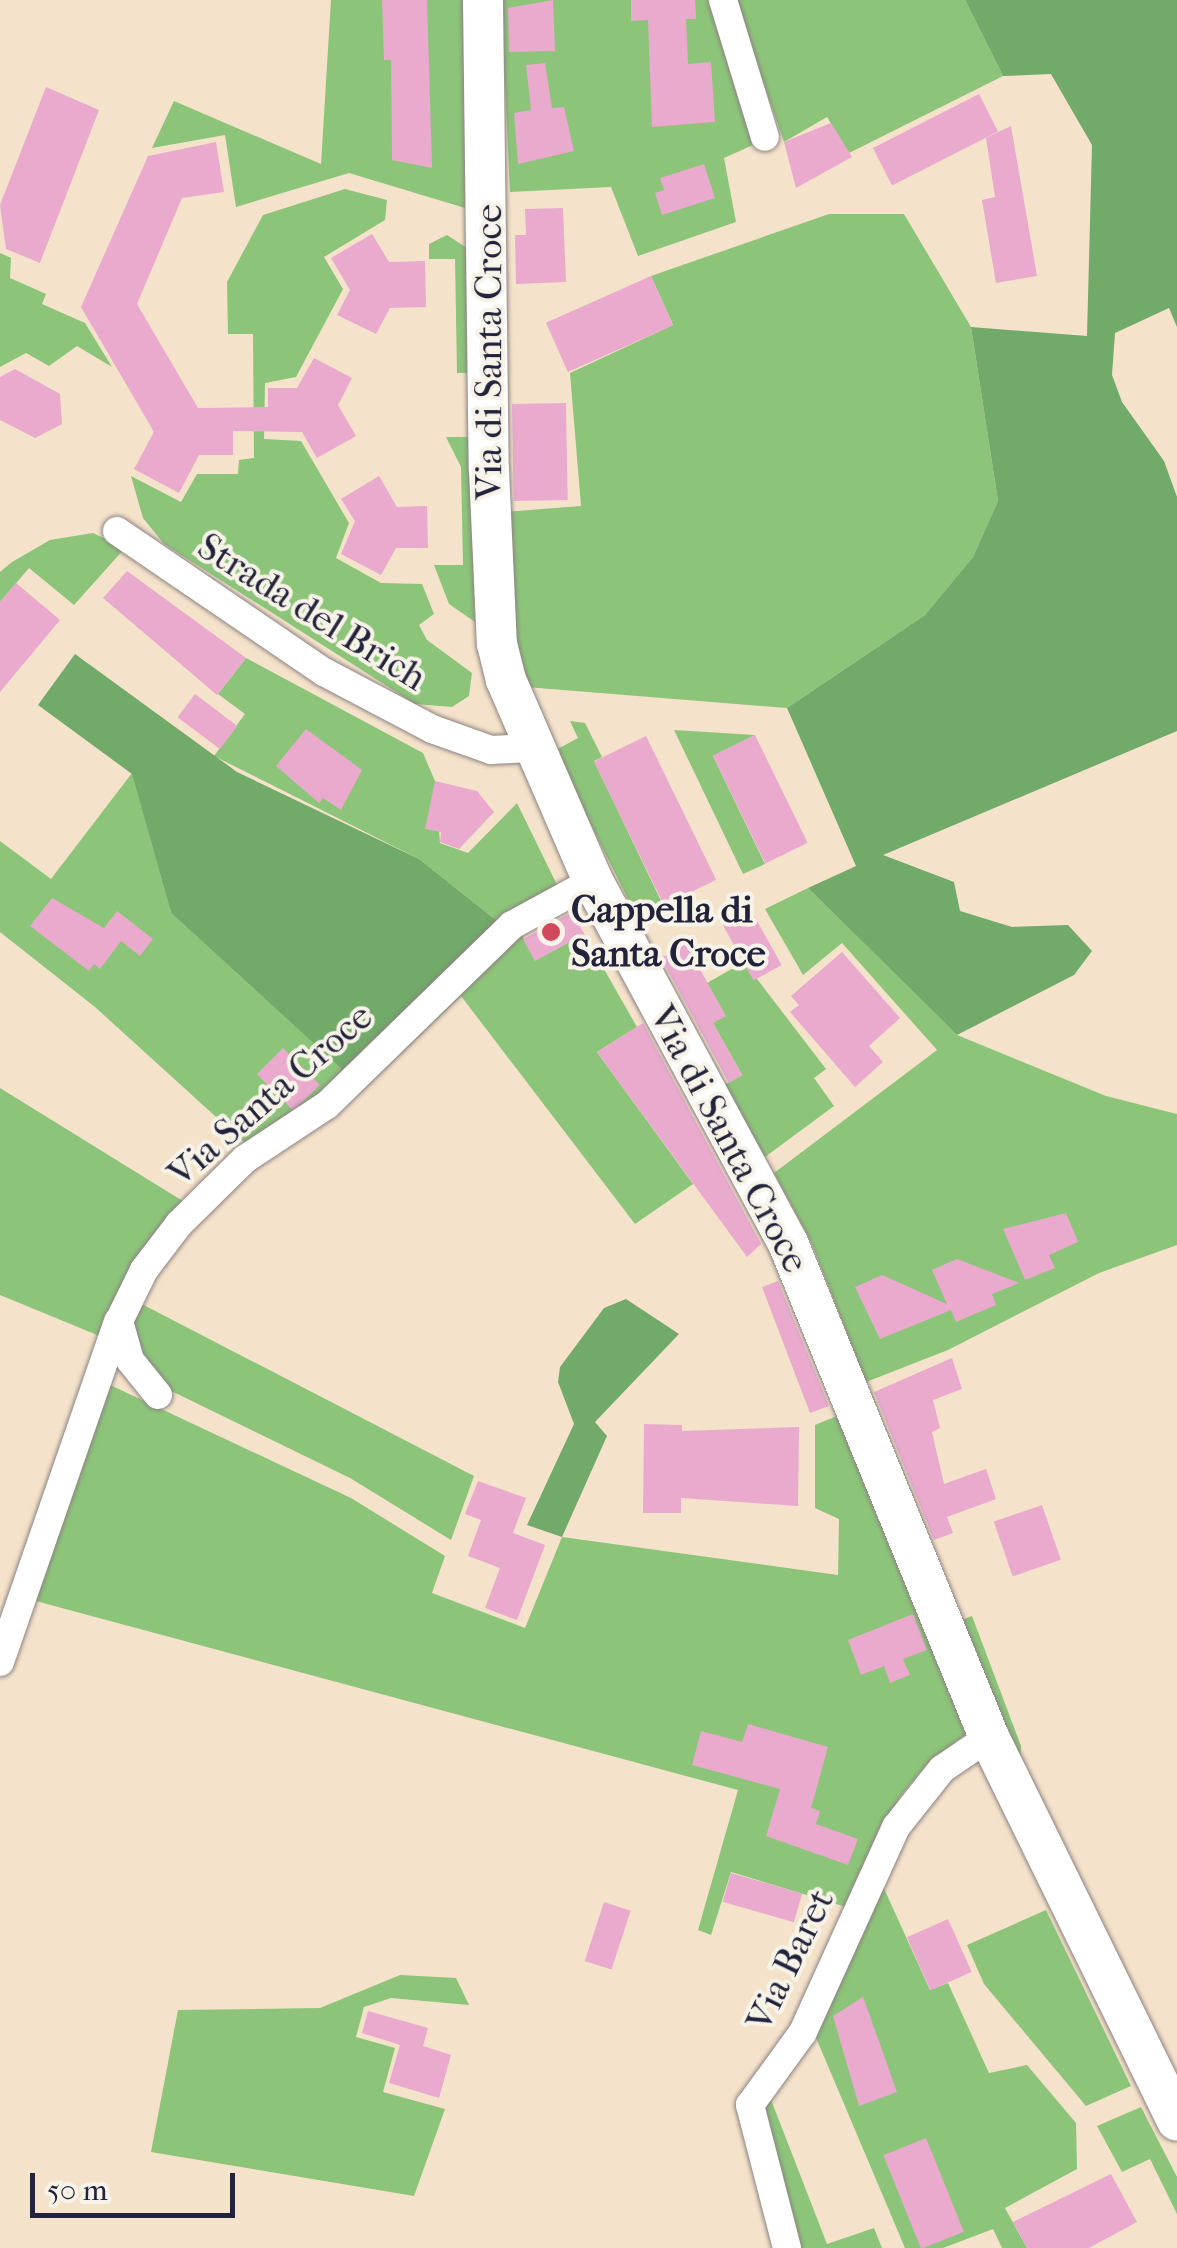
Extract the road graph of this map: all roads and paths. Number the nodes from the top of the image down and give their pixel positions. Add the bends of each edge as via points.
1 (483, 0) edge
2 (724, 0) edge
3 (765, 137) dead end
4 (118, 531) dead end
5 (532, 748) junction
6 (594, 881) junction
7 (118, 1321) junction
8 (158, 1395) dead end
9 (0, 1662) edge
10 (989, 1737) junction
11 (1177, 2120) edge
12 (787, 2248) edge

1 - 5 main road, Via di Santa Croce via 497,644
2 - 3 street
4 - 5 street, Strada del Brich via 308,662 432,730 491,750
5 - 6 main road, Via di Santa Croce
6 - 7 street, Via Santa Croce via 512,926 328,1105 227,1174 156,1253
6 - 10 main road, Via di Santa Croce via 788,1243
7 - 8 street via 130,1360
7 - 9 street, Via Santa Croce
10 - 11 main road, Via di Santa Croce
10 - 12 street, Via Baret via 942,1769 896,1828 803,2032 750,2105

